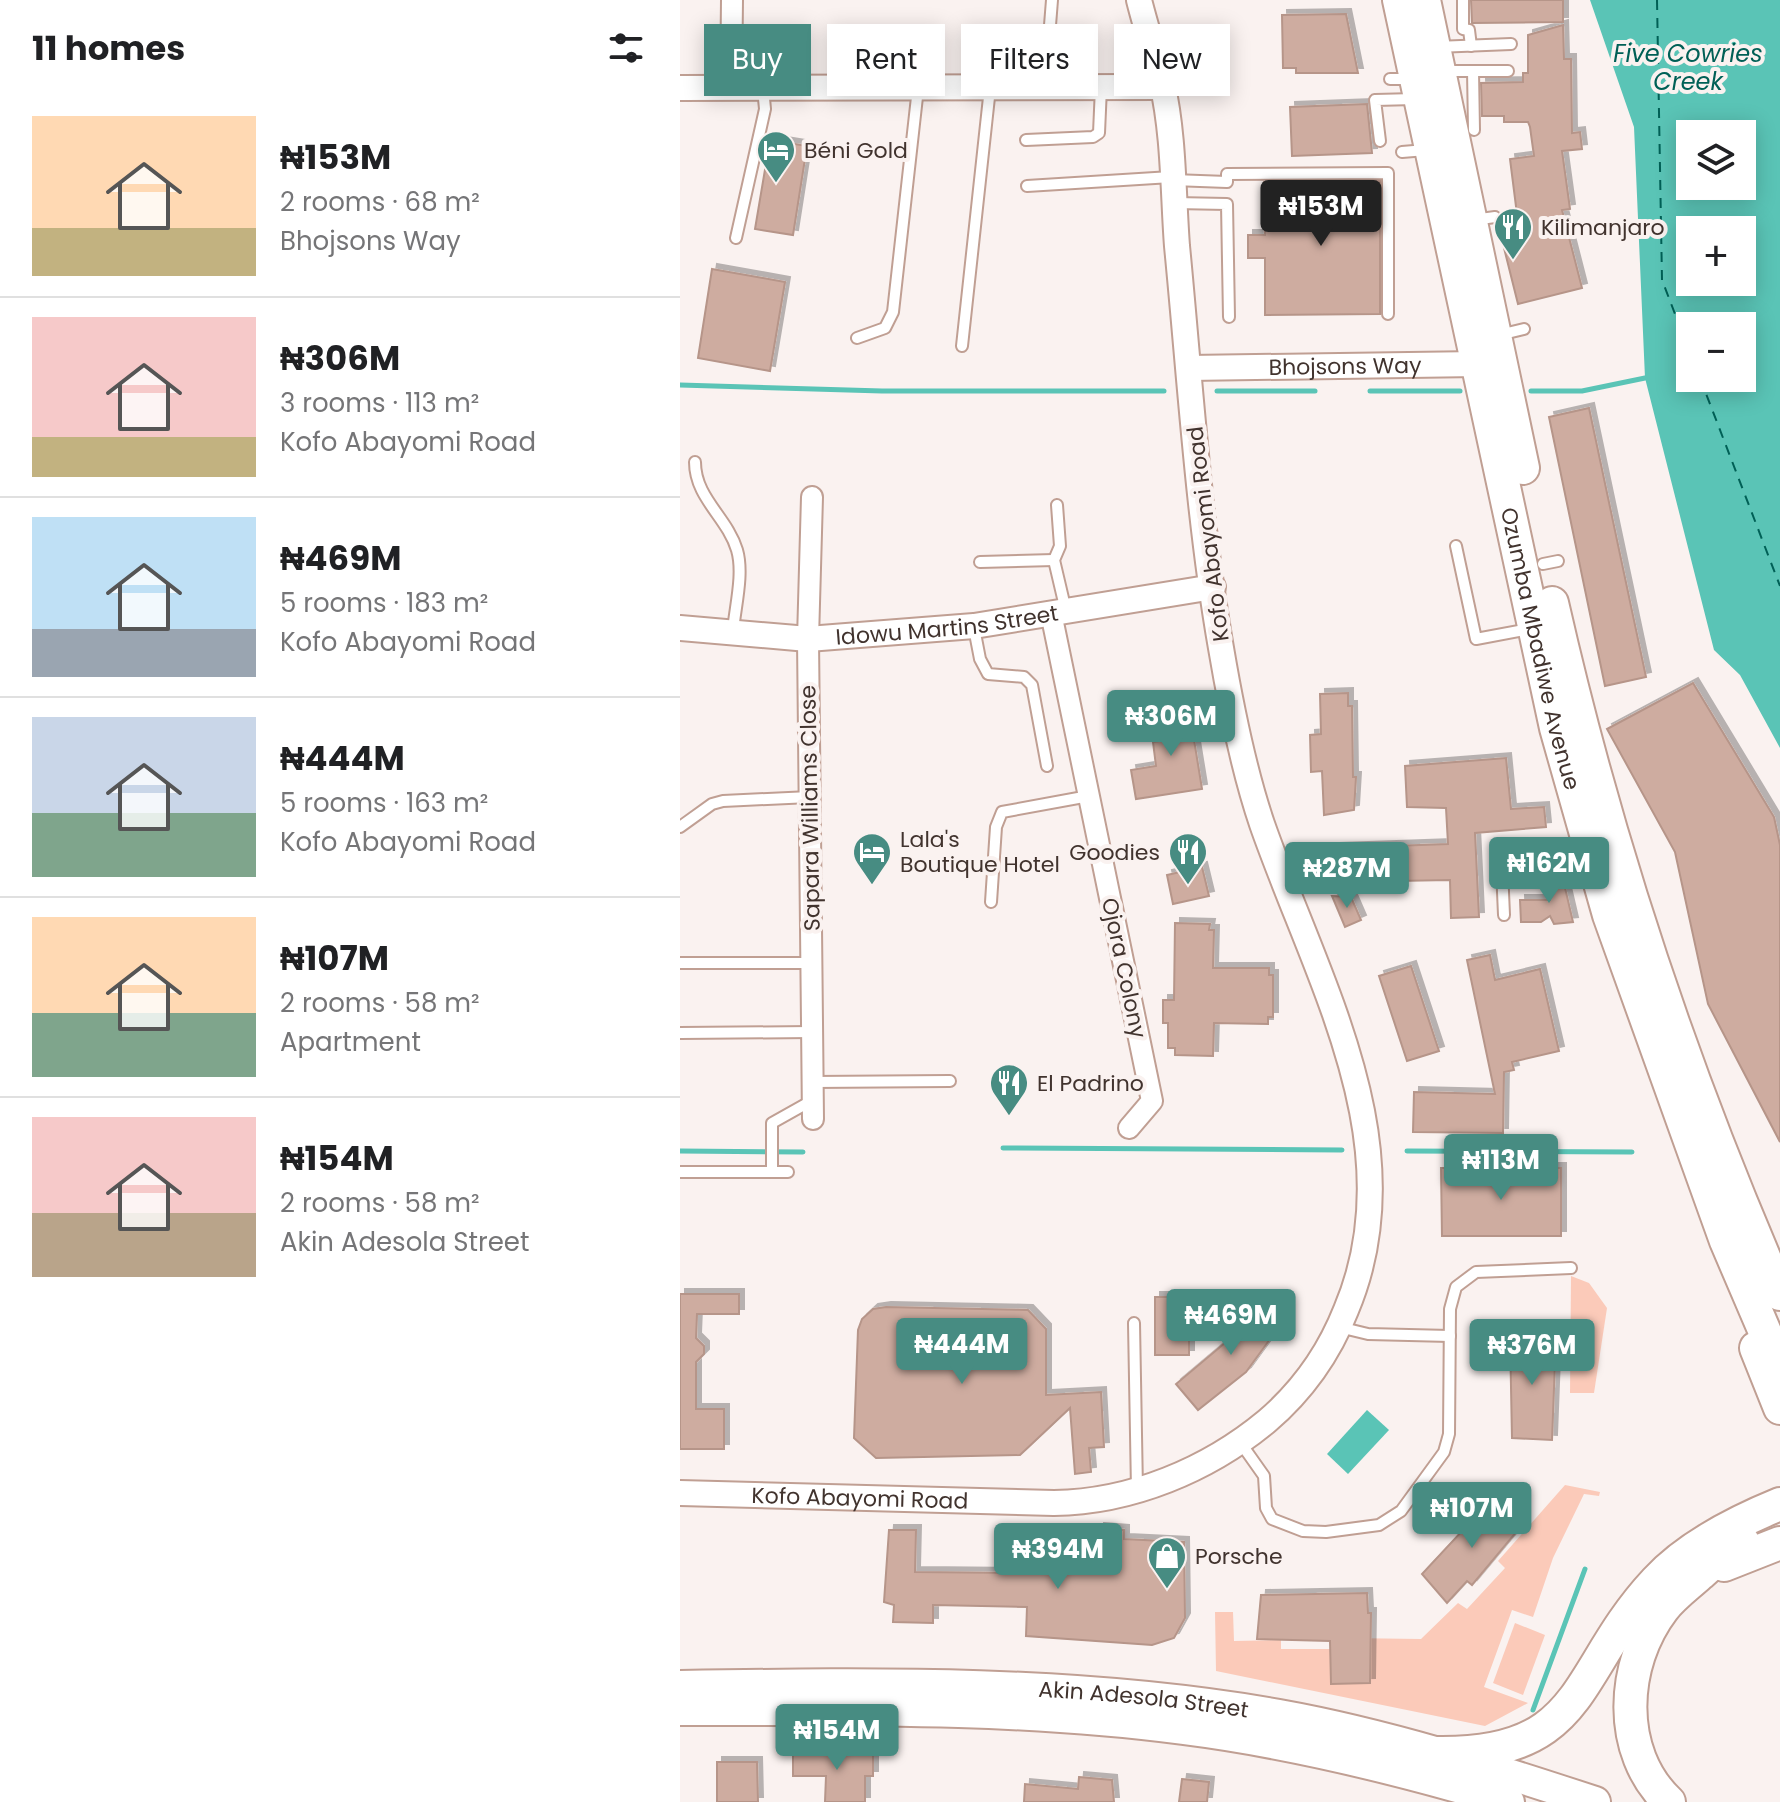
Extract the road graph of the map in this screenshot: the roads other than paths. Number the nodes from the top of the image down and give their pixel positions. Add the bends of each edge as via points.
1 (732, 0) edge
2 (1052, 0) edge
3 (1139, 0) edge
4 (1399, 0) edge
5 (1424, 0) edge
6 (1463, 0) edge
7 (732, 24) edge
8 (1050, 24) edge
9 (1146, 24) edge
10 (1511, 44) dead end
11 (1471, 46) junction
12 (1473, 71) junction
13 (1508, 71) dead end
14 (1420, 75) junction
15 (1098, 87) edge
16 (1101, 87) junction
17 (1114, 87) edge
18 (680, 88) edge
19 (704, 88) edge
20 (764, 96) edge
21 (917, 96) edge
22 (989, 96) edge
23 (1164, 96) edge
24 (1026, 140) dead end
25 (1380, 141) dead end
26 (1447, 149) junction
27 (1227, 182) junction
28 (1027, 186) dead end
29 (1172, 186) junction
30 (1227, 204) junction
31 (736, 238) dead end
32 (1388, 314) dead end
33 (1229, 317) dead end
34 (857, 338) dead end
35 (962, 346) dead end
36 (1500, 347) junction
37 (1189, 368) junction
38 (695, 462) dead end
39 (812, 497) dead end
40 (1057, 505) dead end
41 (1456, 546) dead end
42 (1054, 560) junction
43 (980, 562) dead end
44 (1213, 587) junction
45 (1059, 612) junction
46 (974, 626) junction
47 (1535, 627) junction
48 (680, 628) edge
49 (732, 633) junction
50 (808, 639) junction
51 (1047, 766) dead end
52 (1089, 796) junction
53 (810, 797) junction
54 (680, 827) edge
55 (1589, 846) junction
56 (991, 902) dead end
57 (1504, 915) dead end
58 (680, 963) edge
59 (812, 963) junction
60 (812, 1032) junction
61 (680, 1033) edge
62 (950, 1081) dead end
63 (813, 1100) junction
64 (1129, 1128) dead end
65 (680, 1172) edge
66 (772, 1172) junction
67 (788, 1172) dead end
68 (1726, 1241) junction
69 (1571, 1268) dead end
70 (1780, 1294) edge
71 (1134, 1323) dead end
72 (1339, 1327) junction
73 (1450, 1336) junction
74 (1780, 1367) edge
75 (1780, 1408) edge
76 (1240, 1442) junction
77 (1137, 1490) junction
78 (680, 1493) edge
79 (1775, 1508) edge
80 (1780, 1543) edge
81 (1702, 1572) junction
82 (680, 1686) edge
83 (680, 1710) edge
84 (1435, 1753) junction
85 (1494, 1799) edge
86 (1595, 1802) edge
87 (1669, 1802) edge

1 - 7 street
2 - 8 lane
3 - 9 street, Kofo Abayomi Road
4 - 14 highway, Ozumba Mbadiwe Avenue
5 - 14 highway, Ozumba Mbadiwe Avenue
6 - 11 lane via 1463,29 1469,30
10 - 11 lane
11 - 14 lane
12 - 13 lane
12 - 14 lane
12 - 26 lane
14 - 25 lane via 1375,100
14 - 26 highway, Ozumba Mbadiwe Avenue
15 - 16 street
16 - 17 street
16 - 24 lane via 1099,133
18 - 19 street
20 - 31 lane
21 - 34 lane via 893,312 885,328
22 - 35 lane
23 - 29 street, Kofo Abayomi Road
26 - 36 highway, Ozumba Mbadiwe Avenue
26 - 36 highway, Ozumba Mbadiwe Avenue via 1483,218
27 - 29 lane
27 - 30 lane
27 - 32 lane via 1227,174 1388,173
28 - 29 lane
29 - 30 lane
29 - 37 street, Kofo Abayomi Road
30 - 33 lane
36 - 37 street, Bhojsons Way
36 - 47 highway, Ozumba Mbadiwe Avenue
36 - 70 highway, Ozumba Mbadiwe Avenue via 1551,562 1579,723 1629,896 1690,1075
37 - 44 street, Kofo Abayomi Road
38 - 49 lane via 698,486 738,555
39 - 50 street, Sapara Williams Close
40 - 42 lane via 1060,546
41 - 47 lane via 1476,639
42 - 43 lane
42 - 45 lane
44 - 45 street, Idowu Martins Street
44 - 72 street, Kofo Abayomi Road via 1250,783 1346,1049 1372,1160 1365,1253
45 - 46 street, Idowu Martins Street
45 - 52 street, Ojora Colony
46 - 50 street, Idowu Martins Street
46 - 51 lane via 988,674 1024,677 1032,685
47 - 55 highway, Ozumba Mbadiwe Avenue
48 - 49 street, Idowu Martins Street
49 - 50 street, Idowu Martins Street
50 - 53 street, Sapara Williams Close
52 - 56 lane via 1002,812 996,827
52 - 64 street, Ojora Colony via 1152,1101
53 - 54 lane via 723,801
53 - 59 street, Sapara Williams Close
55 - 57 lane via 1508,859 1502,869
55 - 68 highway, Ozumba Mbadiwe Avenue
58 - 59 lane
59 - 60 street, Sapara Williams Close
60 - 61 lane
60 - 63 street, Sapara Williams Close
62 - 63 lane
63 - 66 lane via 772,1123
65 - 66 lane
66 - 67 lane
68 - 74 highway, Ozumba Mbadiwe Avenue
68 - 75 highway via 1753,1340
69 - 73 lane via 1488,1270 1465,1277 1452,1297
71 - 77 lane
72 - 73 lane via 1368,1334
72 - 76 street, Kofo Abayomi Road via 1290,1398
73 - 76 lane via 1449,1434 1444,1452 1401,1511 1379,1525 1303,1531 1272,1519 1264,1476
76 - 77 street, Kofo Abayomi Road via 1182,1474
77 - 78 street, Kofo Abayomi Road via 1066,1503
79 - 81 highway
79 - 84 highway via 1685,1554 1657,1579 1627,1614 1570,1706 1540,1733 1487,1752
80 - 81 highway
81 - 87 highway via 1651,1626 1631,1688 1635,1743 1645,1769
82 - 84 main road, Akin Adesola Street via 980,1685 1091,1694 1276,1715
83 - 85 main road, Akin Adesola Street via 973,1711 1168,1727 1333,1755
84 - 86 main road, Akin Adesola Street

